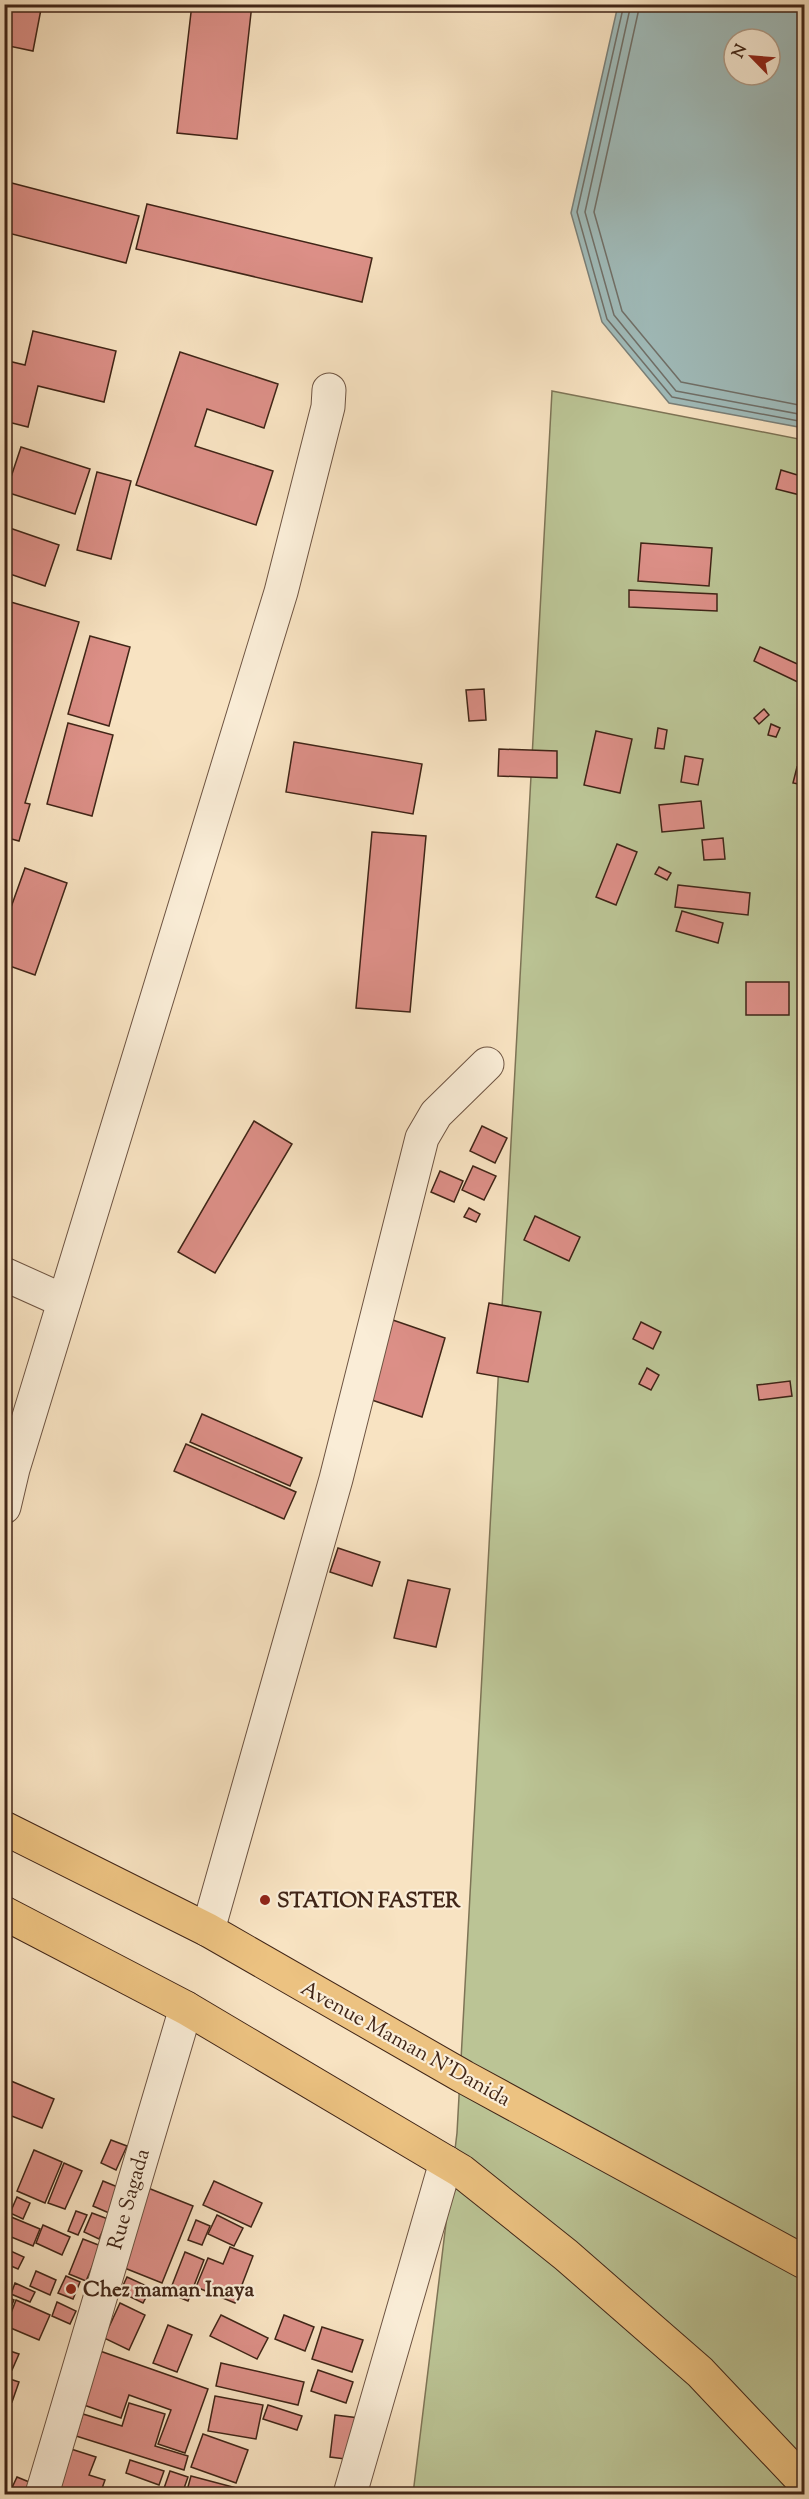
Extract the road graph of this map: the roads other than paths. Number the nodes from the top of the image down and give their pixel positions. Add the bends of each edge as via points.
1 (329, 390) dead end
2 (487, 1064) dead end
3 (4, 1274) edge
4 (64, 1301) junction
5 (4, 1507) edge
6 (4, 1828) edge
7 (4, 1913) edge
8 (208, 1930) junction
9 (186, 2008) junction
10 (446, 2162) junction
11 (804, 2262) edge
12 (804, 2482) edge
13 (42, 2494) edge
14 (350, 2494) edge

1 - 4 street via 281,592
2 - 8 street via 436,1114 422,1138 336,1479
3 - 4 street
4 - 5 street
6 - 8 highway, Avenue Maman N'Danida
7 - 9 highway
8 - 11 highway, Avenue Maman N'Danida via 464,2077
9 - 10 highway
9 - 13 street, Rue Sagada
10 - 12 highway via 566,2255 700,2372
10 - 14 street

